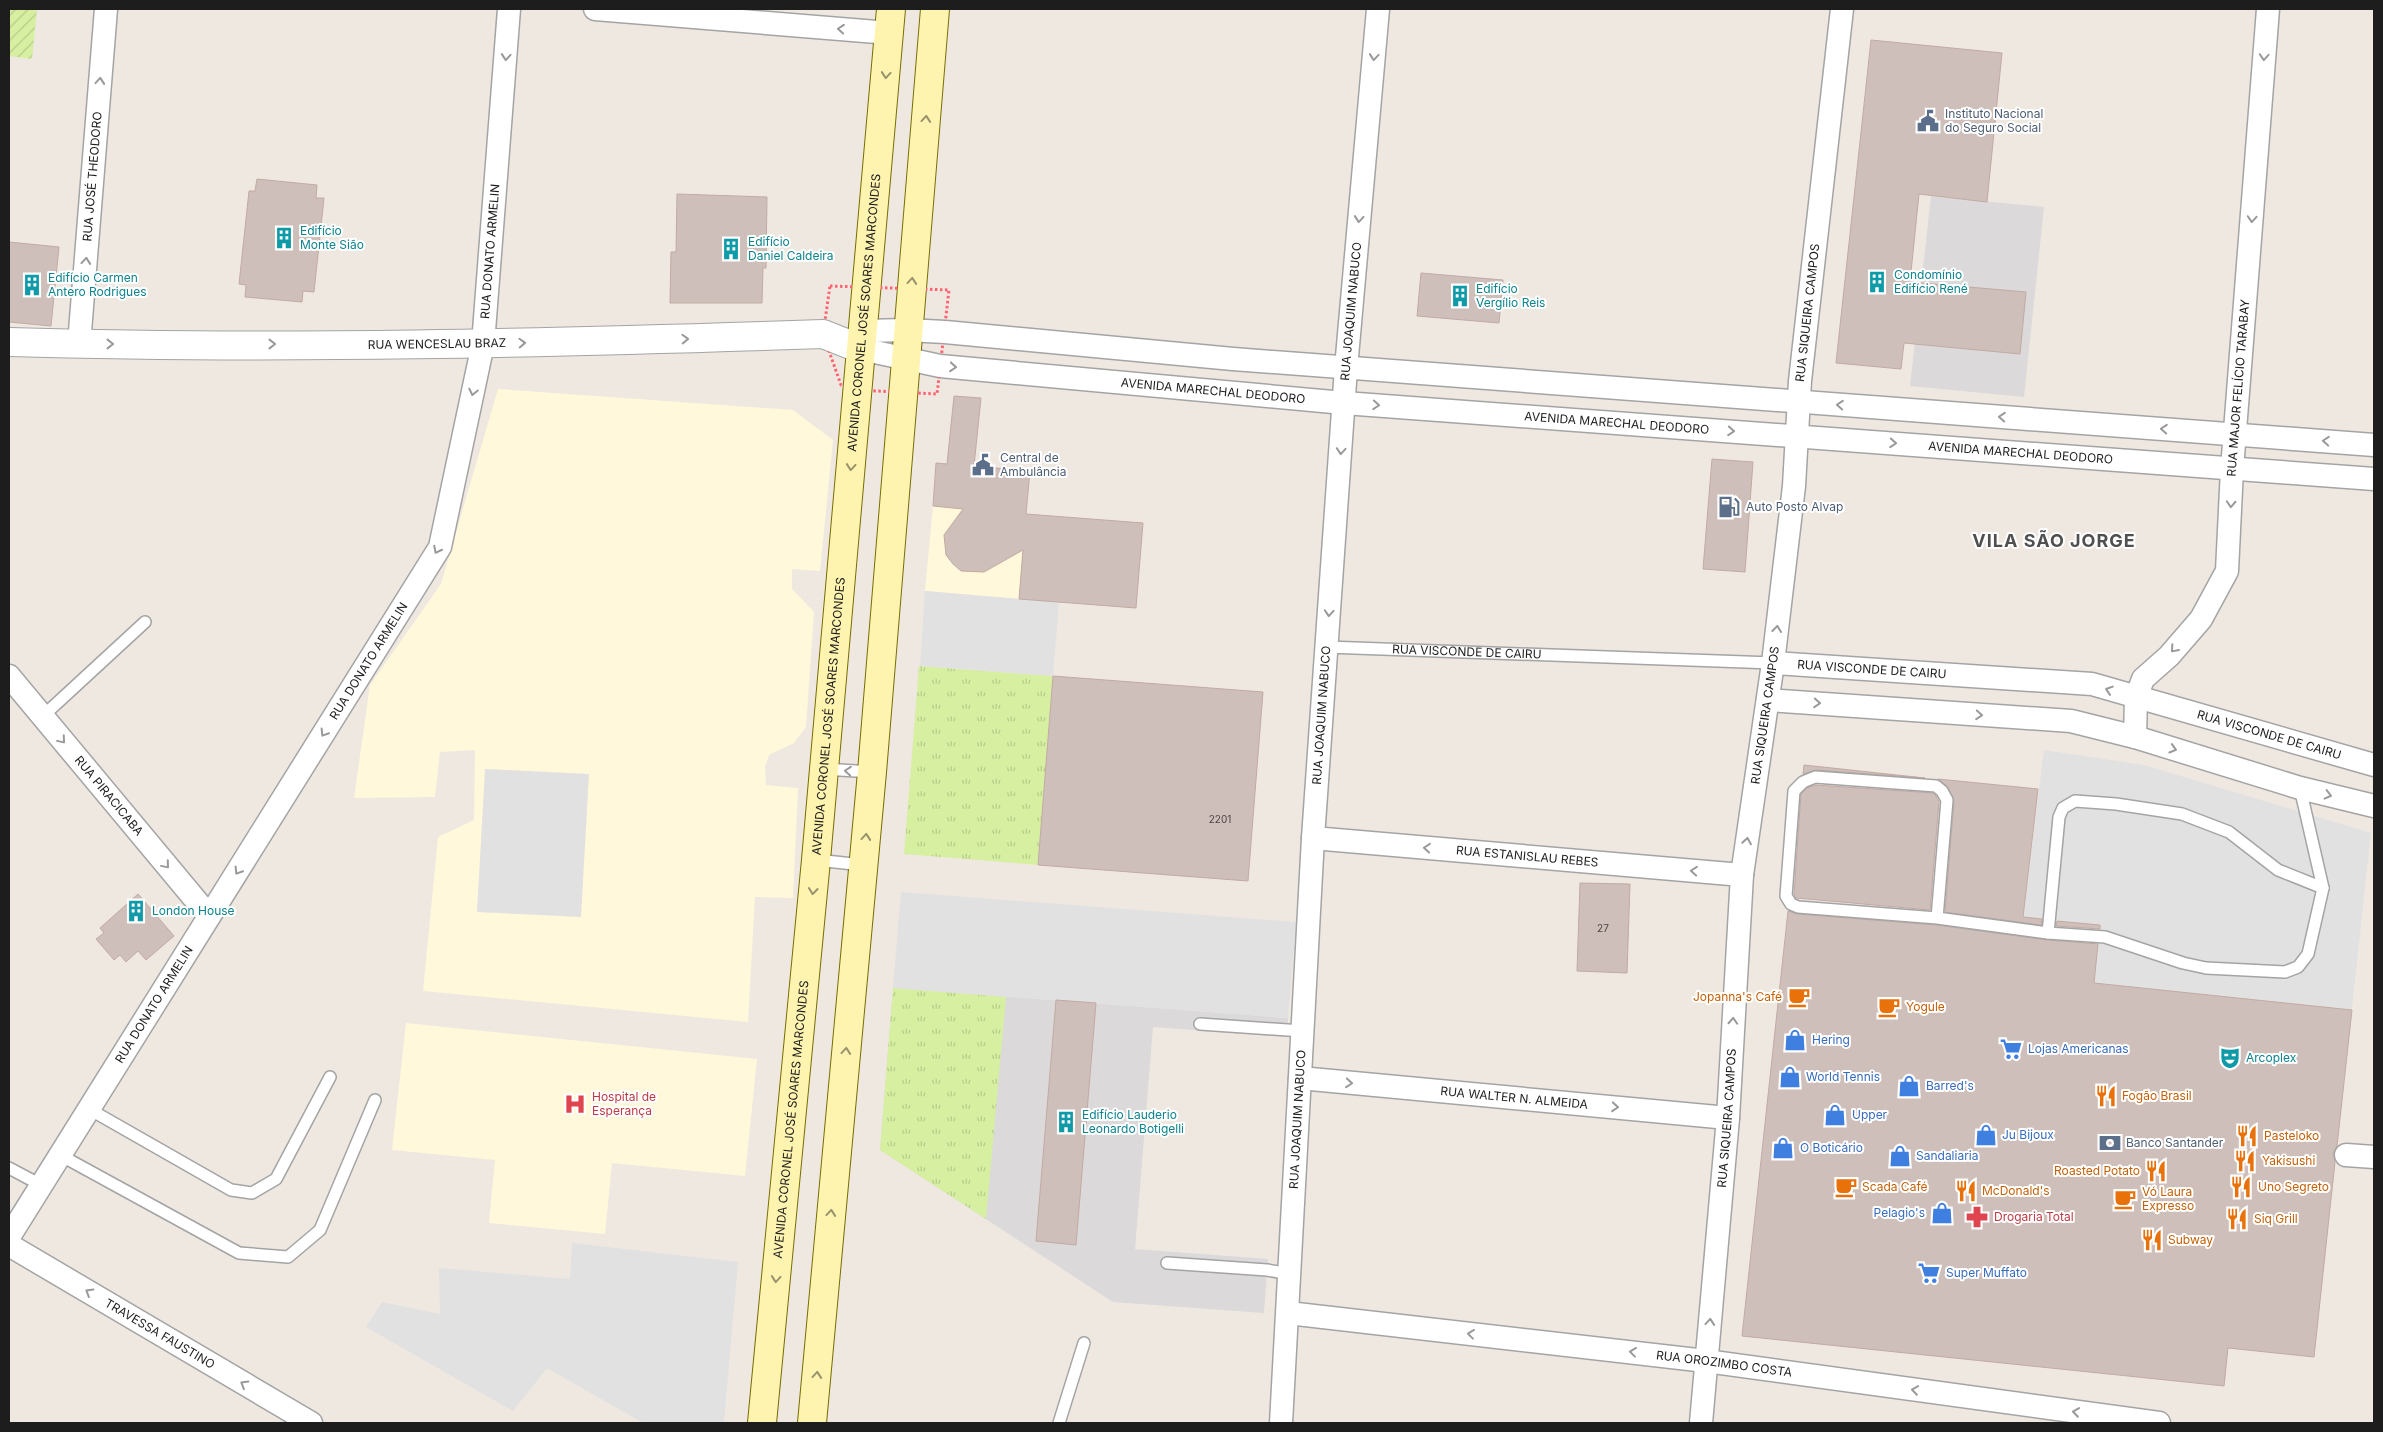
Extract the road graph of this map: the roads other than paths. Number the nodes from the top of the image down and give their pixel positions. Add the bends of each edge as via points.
1 (106, 9) edge
2 (510, 9) edge
3 (595, 9) edge
4 (935, 9) edge
5 (1378, 9) edge
6 (1842, 9) edge
7 (2268, 9) edge
8 (890, 21) edge
9 (907, 330) junction
10 (862, 340) junction
11 (9, 342) edge
12 (79, 344) junction
13 (483, 344) junction
14 (905, 360) junction
15 (1346, 368) junction
16 (1799, 402) junction
17 (1344, 403) junction
18 (2235, 435) junction
19 (1797, 436) junction
20 (2374, 445) edge
21 (2232, 469) junction
22 (2374, 479) edge
23 (145, 622) dead end
24 (1327, 647) junction
25 (1774, 663) junction
26 (9, 676) edge
27 (2136, 698) junction
28 (1768, 700) junction
29 (42, 716) junction
30 (2135, 737) junction
31 (2374, 765) edge
32 (824, 769) junction
33 (872, 772) junction
34 (2300, 788) junction
35 (2374, 806) edge
36 (1313, 838) junction
37 (816, 860) junction
38 (863, 865) junction
39 (1742, 875) junction
40 (2322, 888) junction
41 (209, 916) junction
42 (1937, 918) junction
43 (2048, 933) junction
44 (1200, 1024) dead end
45 (1302, 1030) junction
46 (330, 1077) dead end
47 (1300, 1078) junction
48 (375, 1100) dead end
49 (88, 1109) junction
50 (1728, 1118) junction
51 (60, 1155) junction
52 (2346, 1155) dead end
53 (2374, 1157) edge
54 (9, 1168) edge
55 (41, 1186) junction
56 (9, 1237) edge
57 (9, 1245) edge
58 (1166, 1263) dead end
59 (1290, 1274) junction
60 (1288, 1313) junction
61 (1084, 1344) dead end
62 (1706, 1361) junction
63 (312, 1423) edge
64 (762, 1423) edge
65 (812, 1423) edge
66 (1059, 1423) edge
67 (1281, 1423) edge
68 (1701, 1423) edge
69 (2159, 1423) edge

12 -> 1 street, RUA JOSÉ THEODORO
2 -> 13 street, RUA DONATO ARMELIN
8 -> 3 street
9 -> 4 main road
5 -> 15 street, RUA JOAQUIM NABUCO
6 - 16 street, RUA SIQUEIRA CAMPOS
7 -> 18 street, RUA MAJOR FELÍCIO TARABAY
8 -> 10 main road, AVENIDA CORONEL JOSÉ SOARES MARCONDES
9 - 10 street
9 - 14 main road
9 - 15 street
13 -> 10 street, RUA WENCESLAU BRAZ via 823,334
10 - 14 street, AVENIDA MARECHAL DEODORO
10 -> 32 main road, AVENIDA CORONEL JOSÉ SOARES MARCONDES
11 - 12 street, RUA WENCESLAU BRAZ
12 -> 13 street, RUA WENCESLAU BRAZ
13 -> 41 street, RUA DONATO ARMELIN via 440,547
14 -> 17 street, AVENIDA MARECHAL DEODORO via 940,366
14 - 33 main road
15 - 16 street
15 - 17 street, RUA JOAQUIM NABUCO
18 -> 16 street
16 - 19 street, RUA SIQUEIRA CAMPOS
17 -> 19 street, AVENIDA MARECHAL DEODORO
17 -> 24 street, RUA JOAQUIM NABUCO
20 -> 18 street
18 - 21 street, RUA MAJOR FELÍCIO TARABAY
19 -> 21 street, AVENIDA MARECHAL DEODORO
25 -> 19 street, RUA SIQUEIRA CAMPOS
21 - 22 street, AVENIDA MARECHAL DEODORO
21 -> 27 street, RUA MAJOR FELÍCIO TARABAY via 2227,571 2201,619 2143,680
23 - 29 lane
24 - 25 lane, RUA VISCONDE DE CAIRU
24 - 36 street, RUA JOAQUIM NABUCO
27 -> 25 street, RUA VISCONDE DE CAIRU via 2092,684
25 - 28 street, RUA SIQUEIRA CAMPOS
26 - 29 street, RUA PIRACICABA
27 - 30 street, RUA MAJOR FELÍCIO TARABAY
27 - 31 street, RUA VISCONDE DE CAIRU
28 -> 30 street via 2071,721
39 -> 28 street, RUA SIQUEIRA CAMPOS
29 -> 41 street, RUA PIRACICABA
30 -> 34 street
33 -> 32 lane
32 - 37 main road, AVENIDA CORONEL JOSÉ SOARES MARCONDES
38 -> 33 main road
34 -> 35 street
34 - 40 lane
39 -> 36 street, RUA ESTANISLAU REBES
36 - 45 street, RUA JOAQUIM NABUCO
37 - 38 lane
37 -> 64 main road, AVENIDA CORONEL JOSÉ SOARES MARCONDES
65 -> 38 main road
50 -> 39 street, RUA SIQUEIRA CAMPOS
40 - 43 lane via 2308,954 2298,966 2285,972 2206,968 2105,937
40 - 43 lane via 2278,870 2229,832 2182,814 2075,801 2063,808 2059,817
41 - 49 street, RUA DONATO ARMELIN
42 - 42 lane via 1791,904 1786,896 1794,791 1815,777 1936,786 1942,791 1947,800
42 - 43 lane
44 - 45 lane
45 - 47 street, RUA JOAQUIM NABUCO
46 - 49 lane via 276,1179 252,1193 231,1190
47 -> 50 street, RUA WALTER N. ALMEIDA
47 - 59 street, RUA JOAQUIM NABUCO
48 - 51 lane via 320,1230 288,1257 239,1254
49 - 51 street, RUA DONATO ARMELIN
62 -> 50 street, RUA SIQUEIRA CAMPOS
51 - 55 street, RUA DONATO ARMELIN
52 - 53 street
54 - 55 lane
55 - 56 street, RUA DONATO ARMELIN
63 -> 57 street, TRAVESSA FAUSTINO
58 - 59 lane
59 - 60 street, RUA JOAQUIM NABUCO
62 -> 60 street, RUA OROZIMBO COSTA
60 - 67 street, RUA JOAQUIM NABUCO
61 - 66 lane
62 - 68 street, RUA SIQUEIRA CAMPOS
69 -> 62 street, RUA OROZIMBO COSTA

